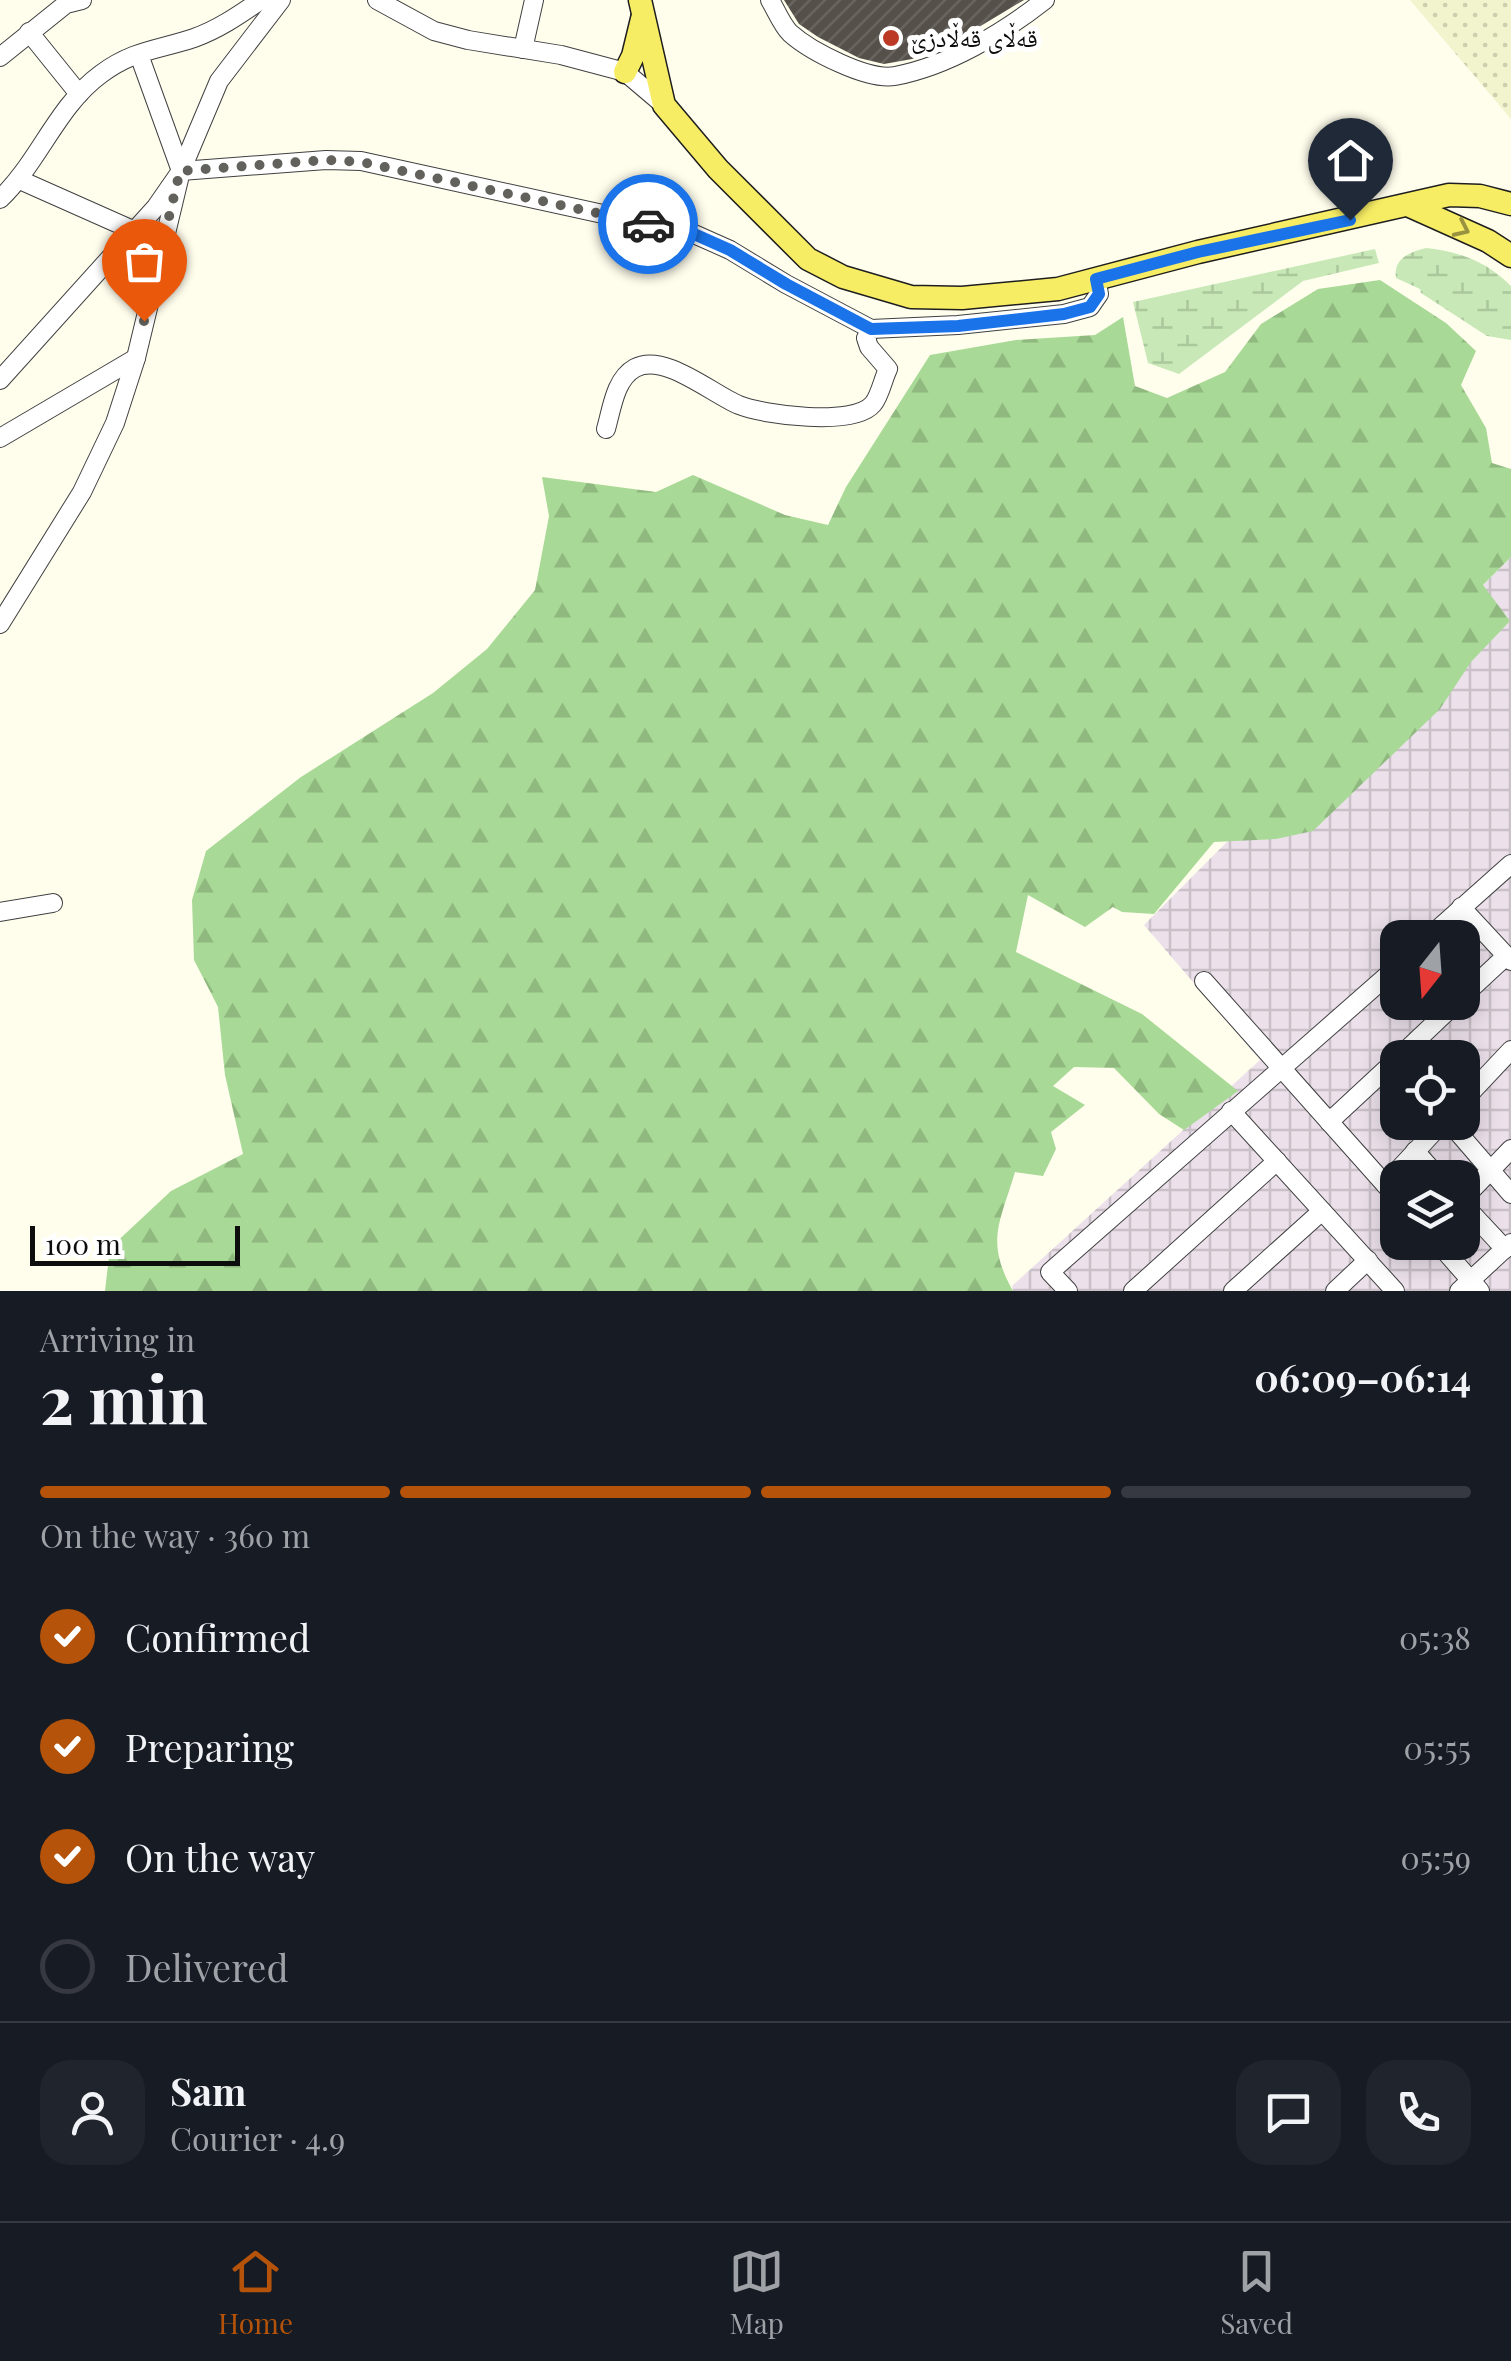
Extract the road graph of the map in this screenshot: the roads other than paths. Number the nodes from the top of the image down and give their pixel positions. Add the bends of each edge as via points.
1 (82, 0) edge
2 (260, 0) edge
3 (282, 0) edge
4 (376, 0) edge
5 (534, 0) edge
6 (770, 0) edge
7 (1045, 0) edge
8 (642, 6) edge
9 (29, 32) junction
10 (523, 49) junction
11 (0, 57) edge
12 (142, 63) dead end
13 (626, 72) junction
14 (79, 94) junction
15 (664, 105) junction
16 (180, 171) junction
17 (20, 180) junction
18 (0, 199) edge
19 (1511, 204) edge
20 (1410, 206) junction
21 (137, 232) junction
22 (1511, 256) edge
23 (1096, 279) junction
24 (871, 329) junction
25 (0, 351) edge
26 (136, 358) junction
27 (7, 374) edge
28 (606, 429) dead end
29 (0, 438) edge
30 (0, 624) edge
31 (1511, 864) edge
32 (52, 903) dead end
33 (1462, 908) junction
34 (0, 912) edge
35 (1448, 920) edge
36 (1509, 958) edge
37 (1204, 982) dead end
38 (1380, 982) edge
39 (1480, 982) edge
40 (1438, 1020) edge
41 (1417, 1040) edge
42 (1511, 1050) edge
43 (1282, 1068) junction
44 (1380, 1075) edge
45 (1480, 1083) edge
46 (1231, 1111) junction
47 (1329, 1122) junction
48 (1427, 1140) edge
49 (1462, 1140) edge
50 (1511, 1149) edge
51 (1416, 1151) junction
52 (1410, 1160) edge
53 (1424, 1160) edge
54 (1277, 1162) junction
55 (1490, 1171) junction
56 (1380, 1179) edge
57 (1480, 1182) edge
58 (1511, 1194) edge
59 (1322, 1211) junction
60 (1480, 1219) edge
61 (1508, 1246) edge
62 (1368, 1260) junction
63 (1449, 1260) edge
64 (1470, 1288) edge
65 (1068, 1291) edge
66 (1133, 1291) edge
67 (1232, 1291) edge
68 (1335, 1291) edge
69 (1395, 1291) edge

1 - 9 street
2 - 14 street via 222,27 119,61
3 - 16 street via 219,80
4 - 10 street via 434,32
5 - 10 street
6 - 7 street via 788,32 841,65 891,77 949,58
8 - 13 main road
8 - 15 main road
9 - 11 street
9 - 14 street
10 - 13 street
12 - 16 street
13 - 15 street
14 - 17 street
15 - 23 main road via 808,258 843,277 941,299 1058,289
16 - 21 street
16 - 24 street via 361,162 694,234
16 - 26 street
17 - 18 street
17 - 21 street
19 - 20 main road via 1449,195
20 -> 22 main road
20 - 23 main road
21 - 27 street
23 - 24 street via 1099,294 1090,307 1064,314
24 - 28 street via 866,338 886,375 873,405 854,415 810,418 742,406 677,371 647,363 620,383
25 - 27 street
26 - 29 street
26 - 30 street via 82,492
31 - 33 street
32 - 34 street
33 - 35 street
33 - 36 street
36 - 39 street
37 - 43 street
38 - 43 street
40 - 41 street
42 - 45 street
43 - 46 street
43 - 47 street
44 - 47 street
46 - 54 street
46 - 65 street via 1050,1272
47 - 56 street
48 - 51 street
49 - 55 street
50 - 55 street
51 - 52 street
51 - 53 street
54 - 59 street
54 - 66 street
55 - 57 street
55 - 58 street
59 - 62 street
59 - 67 street
60 - 61 street
61 - 64 street
62 - 68 street
62 - 69 street
63 - 64 street

